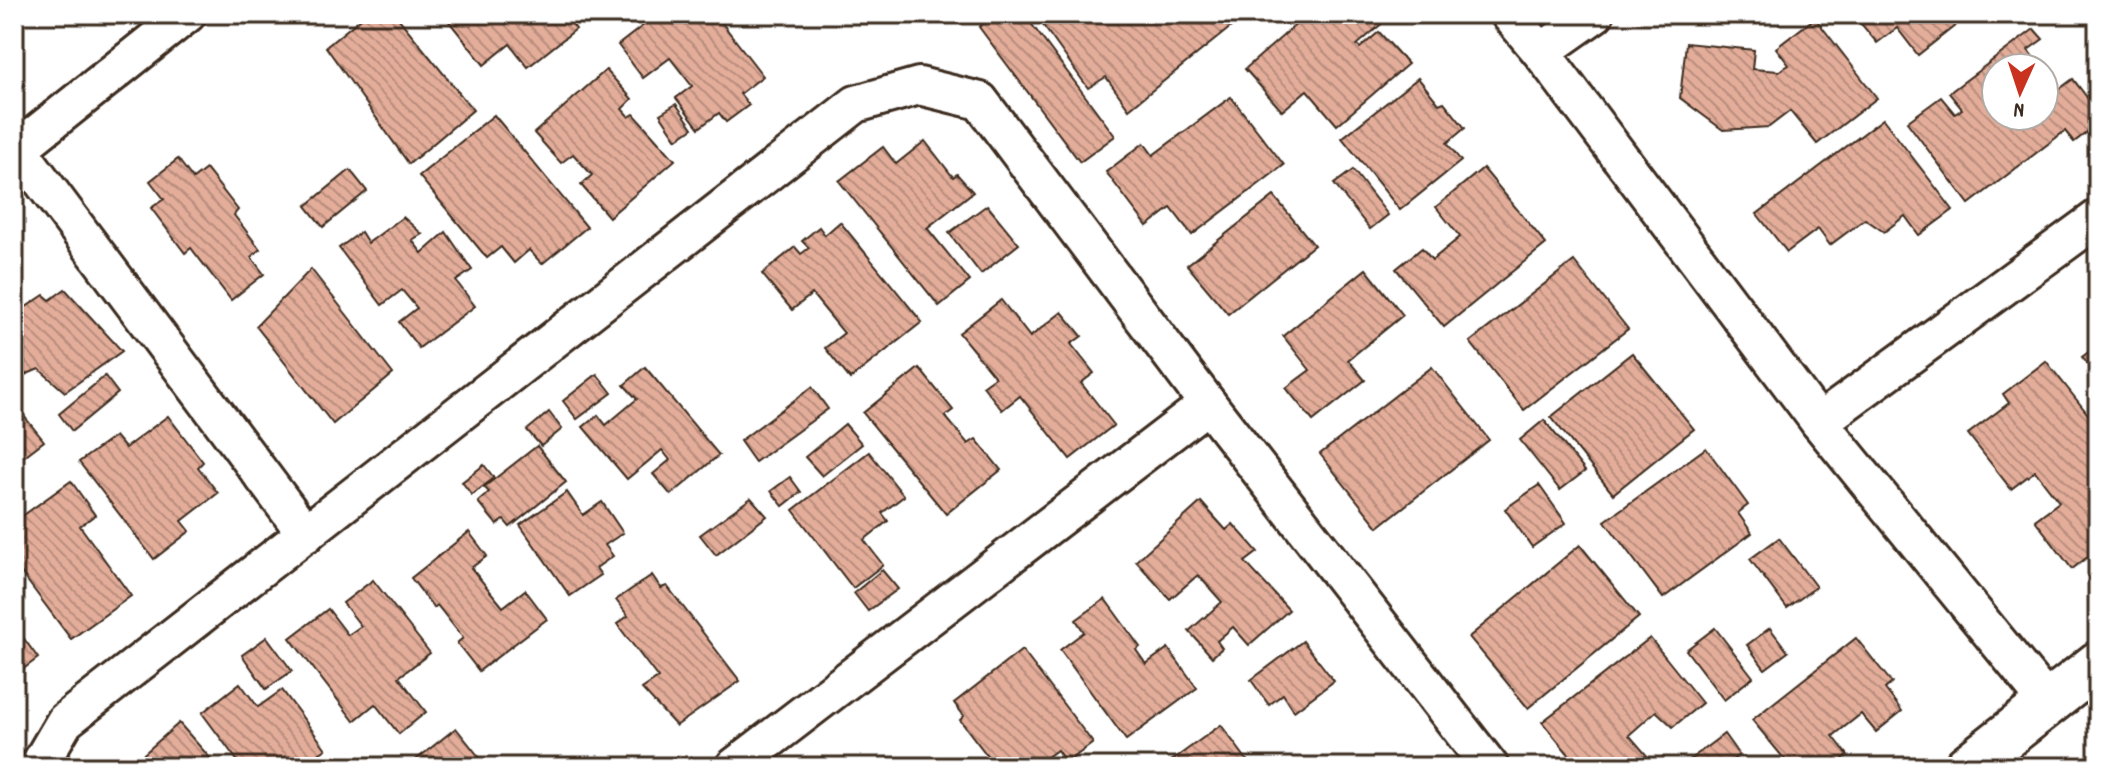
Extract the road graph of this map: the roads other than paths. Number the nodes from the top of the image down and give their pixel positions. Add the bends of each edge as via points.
1 (187, 14) edge
2 (1509, 14) edge
3 (1595, 14) edge
4 (1541, 52) junction
5 (16, 151) edge
6 (2098, 218) edge
7 (1208, 404) junction
8 (1819, 422) junction
9 (306, 534) junction
10 (2098, 664) edge
11 (2047, 702) junction
12 (38, 767) edge
13 (734, 767) edge
14 (1490, 767) edge
15 (1967, 767) edge

1 - 5 street
2 - 4 street
3 - 4 street
4 - 8 street
5 - 9 street
6 - 8 street
7 - 9 street via 980,101 919,86 856,104
7 - 13 street
7 - 14 street
8 - 11 street
9 - 12 street via 65,721
10 - 11 street
11 - 15 street

